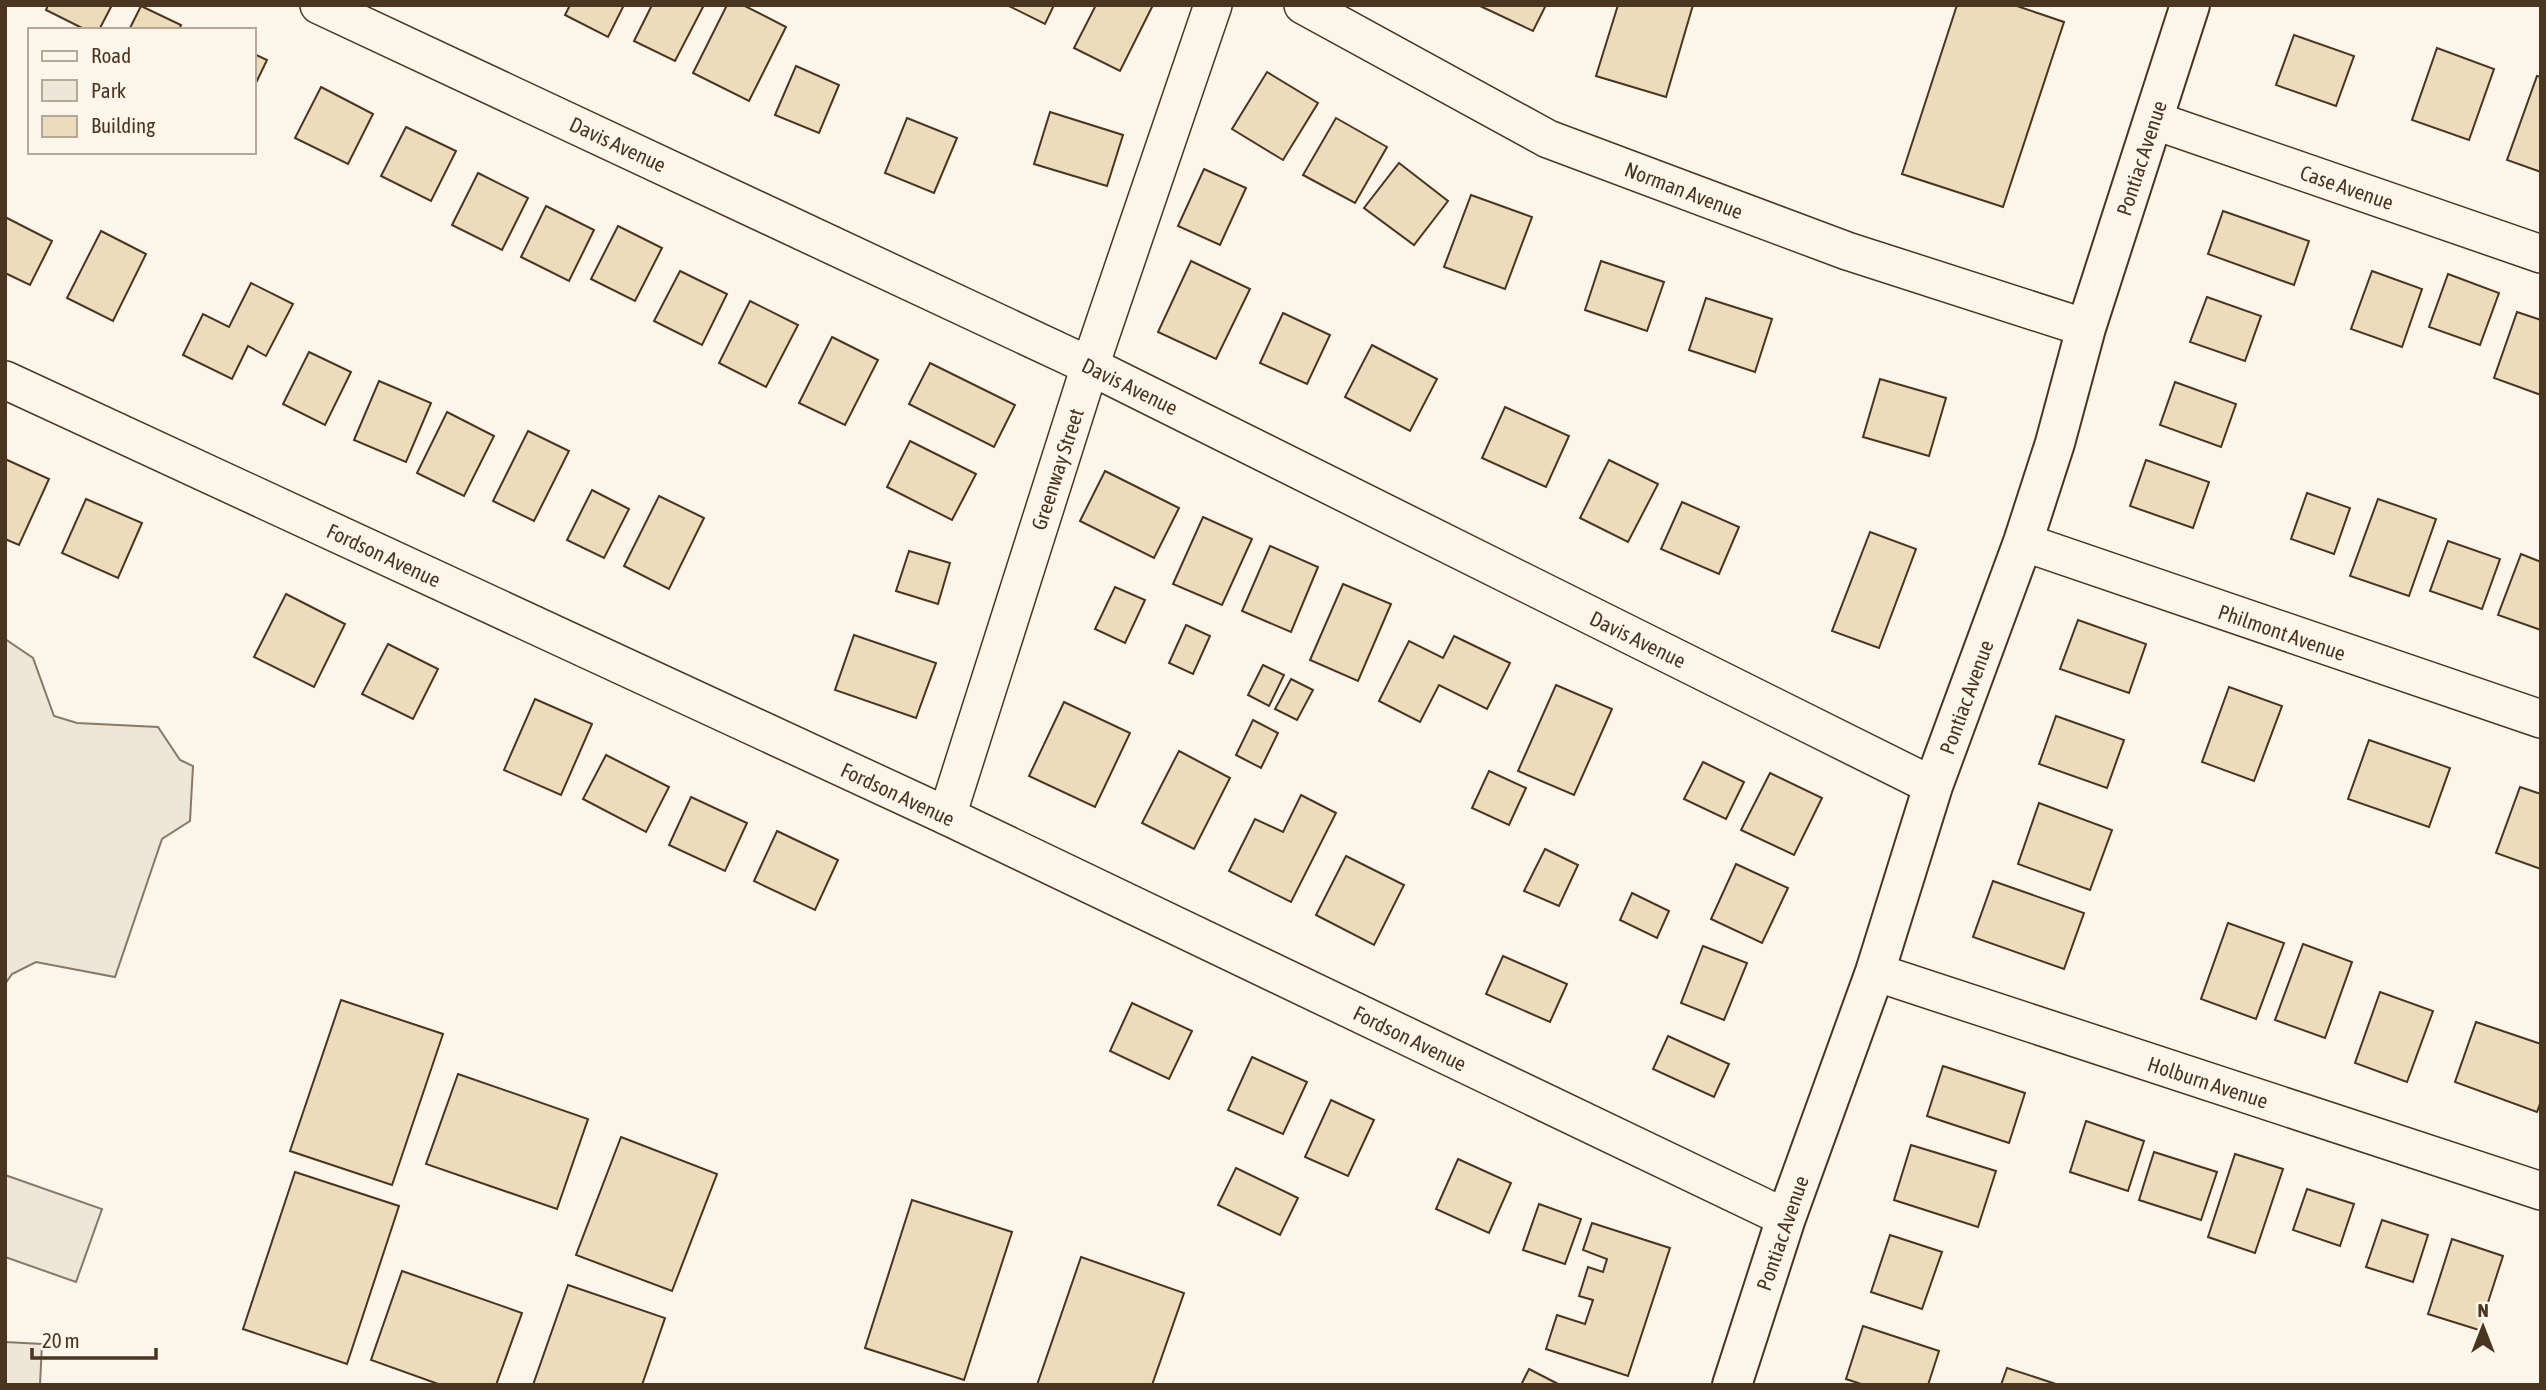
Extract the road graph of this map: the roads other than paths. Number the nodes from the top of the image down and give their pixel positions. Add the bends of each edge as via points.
1 (319, 5) edge
2 (1213, 5) edge
3 (1303, 5) edge
4 (2190, 5) edge
5 (2153, 120) junction
6 (2541, 254) edge
7 (2086, 328) junction
8 (1090, 366) junction
9 (5, 380) edge
10 (2023, 542) junction
11 (2541, 719) edge
12 (1933, 786) junction
13 (947, 816) junction
14 (1875, 972) junction
15 (2541, 1191) edge
16 (1786, 1218) junction
17 (1732, 1385) edge

1 - 8 street, Davis Avenue
2 - 8 street, Greenway Street
3 - 7 street, Norman Avenue via 1548,139 1847,251
4 - 5 main road, Pontiac Avenue
5 - 6 street, Case Avenue
5 - 7 main road, Pontiac Avenue
7 - 10 main road, Pontiac Avenue
8 - 12 street, Davis Avenue
8 - 13 street, Greenway Street
9 - 13 street, Fordson Avenue
10 - 11 street, Philmont Avenue
10 - 12 main road, Pontiac Avenue
12 - 14 main road, Pontiac Avenue
13 - 16 street, Fordson Avenue
14 - 15 street, Holburn Avenue
14 - 16 main road, Pontiac Avenue
16 - 17 main road, Pontiac Avenue

